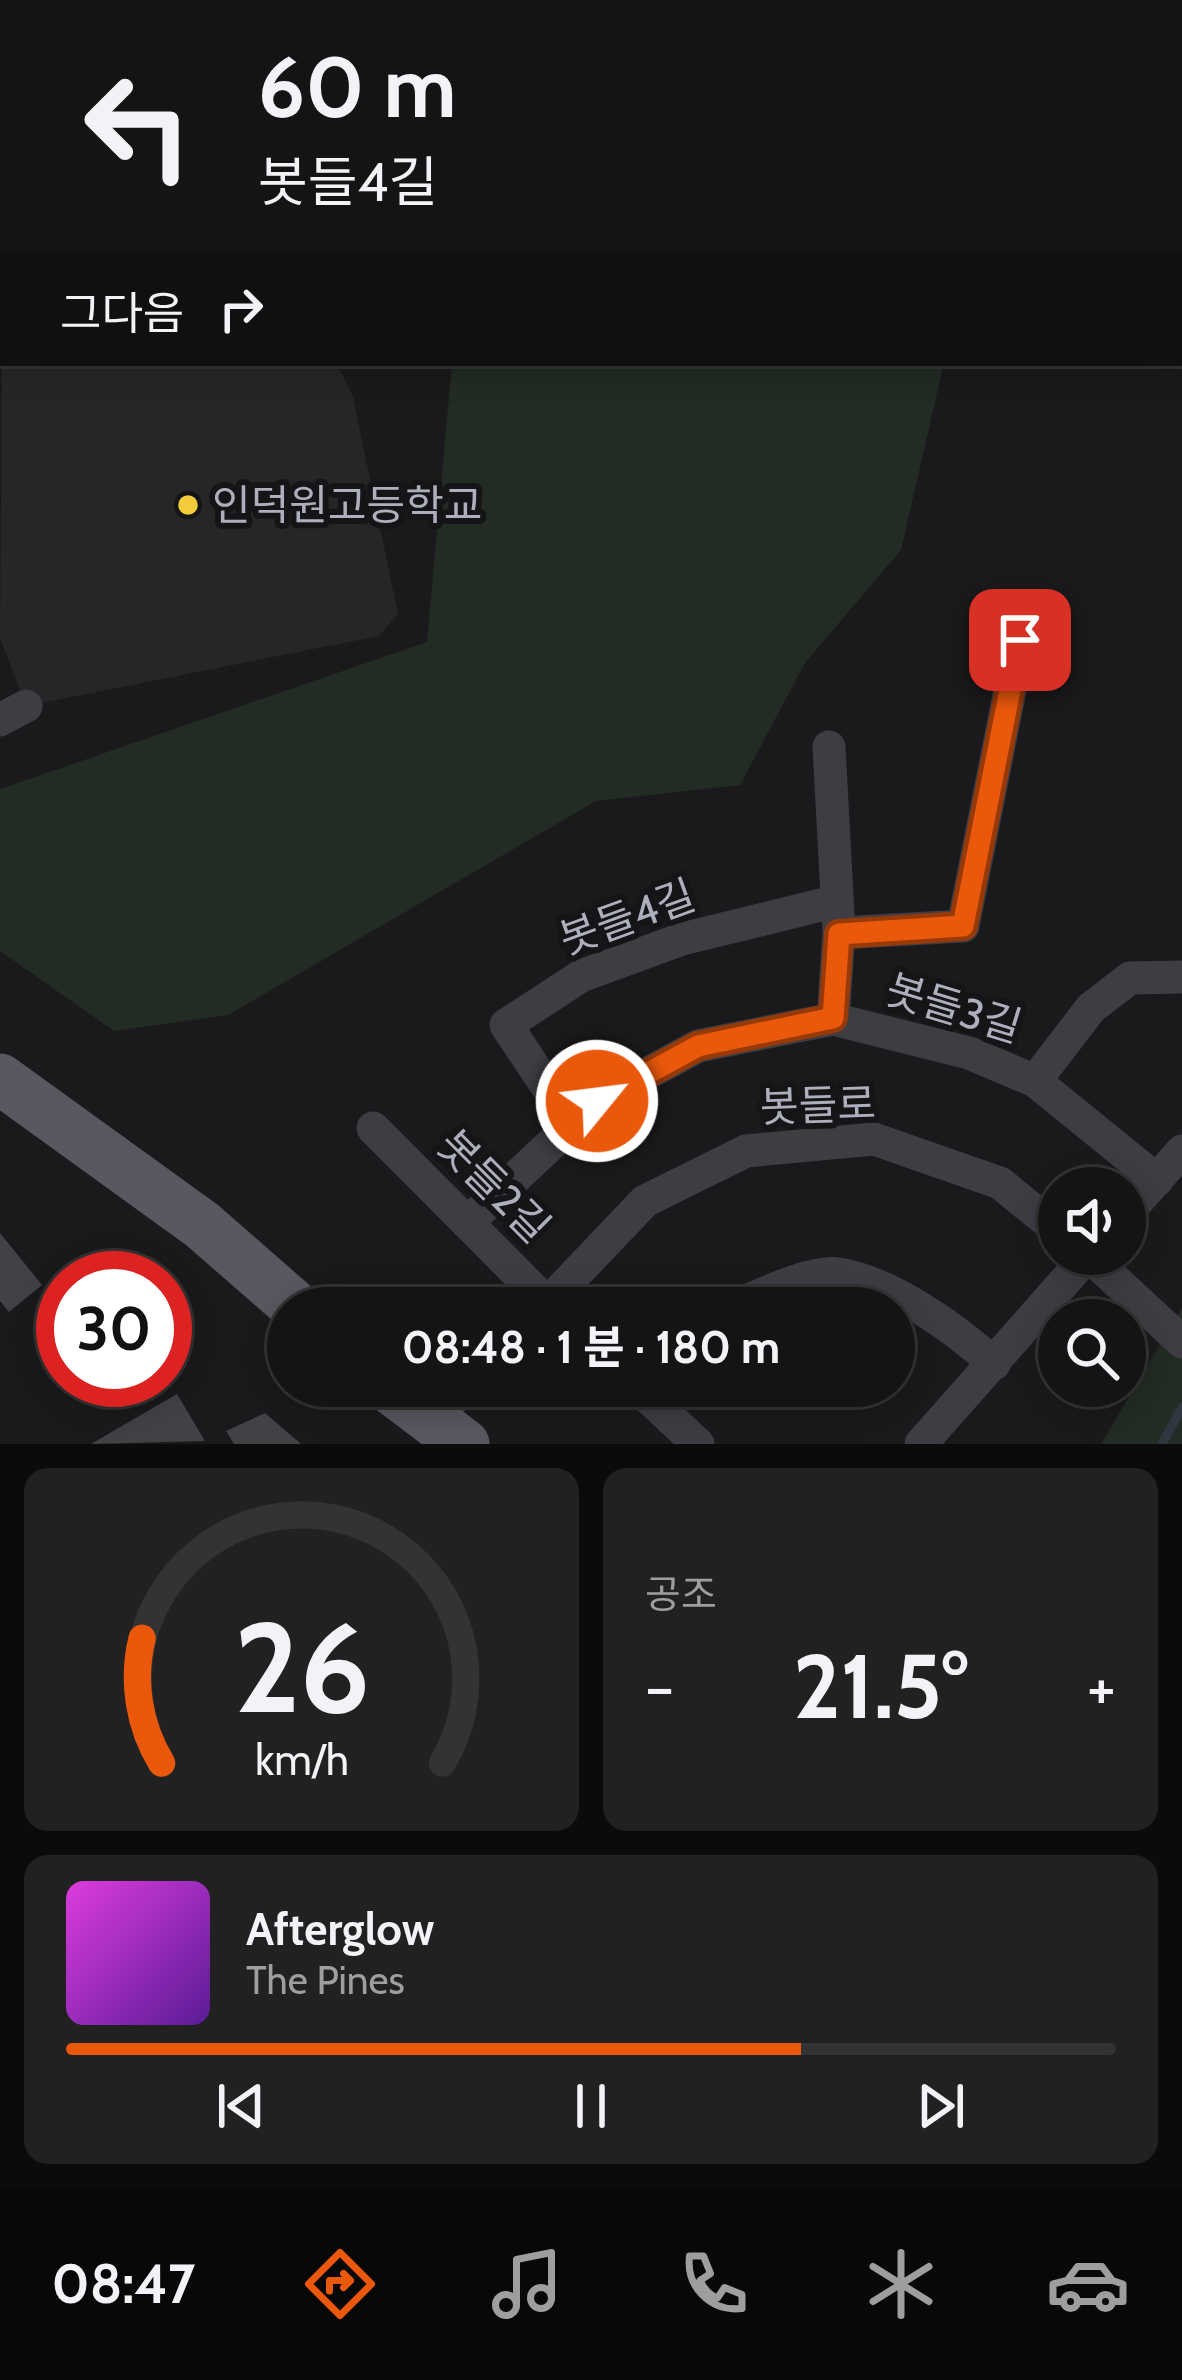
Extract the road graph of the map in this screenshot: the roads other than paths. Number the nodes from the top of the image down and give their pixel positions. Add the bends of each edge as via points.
1 (1020, 640) dead end
2 (829, 747) dead end
3 (836, 918) junction
4 (1182, 977) edge
5 (833, 1018) junction
6 (0, 1079) edge
7 (1035, 1081) junction
8 (572, 1124) junction
9 (373, 1128) dead end
10 (1182, 1151) edge
11 (1157, 1180) junction
12 (1146, 1192) edge
13 (1038, 1214) edge
14 (467, 1223) junction
15 (1070, 1275) edge
16 (1110, 1275) edge
17 (273, 1287) edge
18 (529, 1287) edge
19 (565, 1287) edge
20 (783, 1287) edge
21 (871, 1287) edge
22 (915, 1306) edge
23 (1182, 1342) edge
24 (994, 1364) junction
25 (411, 1407) edge
26 (457, 1407) edge
27 (660, 1407) edge
28 (445, 1437) edge
29 (698, 1444) edge
30 (921, 1444) edge

1 - 3 street, 봇들4길 via 963,926
2 - 3 street
3 - 5 street
3 - 8 street, 봇들4길 via 682,939 581,976 506,1025
4 - 7 street via 1130,978 1091,1008
5 - 7 street, 봇들3길 via 968,1053
5 - 8 street, 봇들3길 via 698,1046 597,1101
6 - 17 main road via 202,1225
7 - 11 street, 봇들3길
8 - 14 street, 봇들3길
9 - 14 street, 봇들2길
10 - 11 street
11 - 12 street
13 - 19 street, 봇들로 via 1000,1183 874,1139 746,1151 645,1201
14 - 18 street, 봇들2길
15 - 24 street
16 - 23 street
20 - 21 street via 837,1274
22 - 24 street
24 - 30 street
25 - 28 main road
26 - 28 street
27 - 29 street

